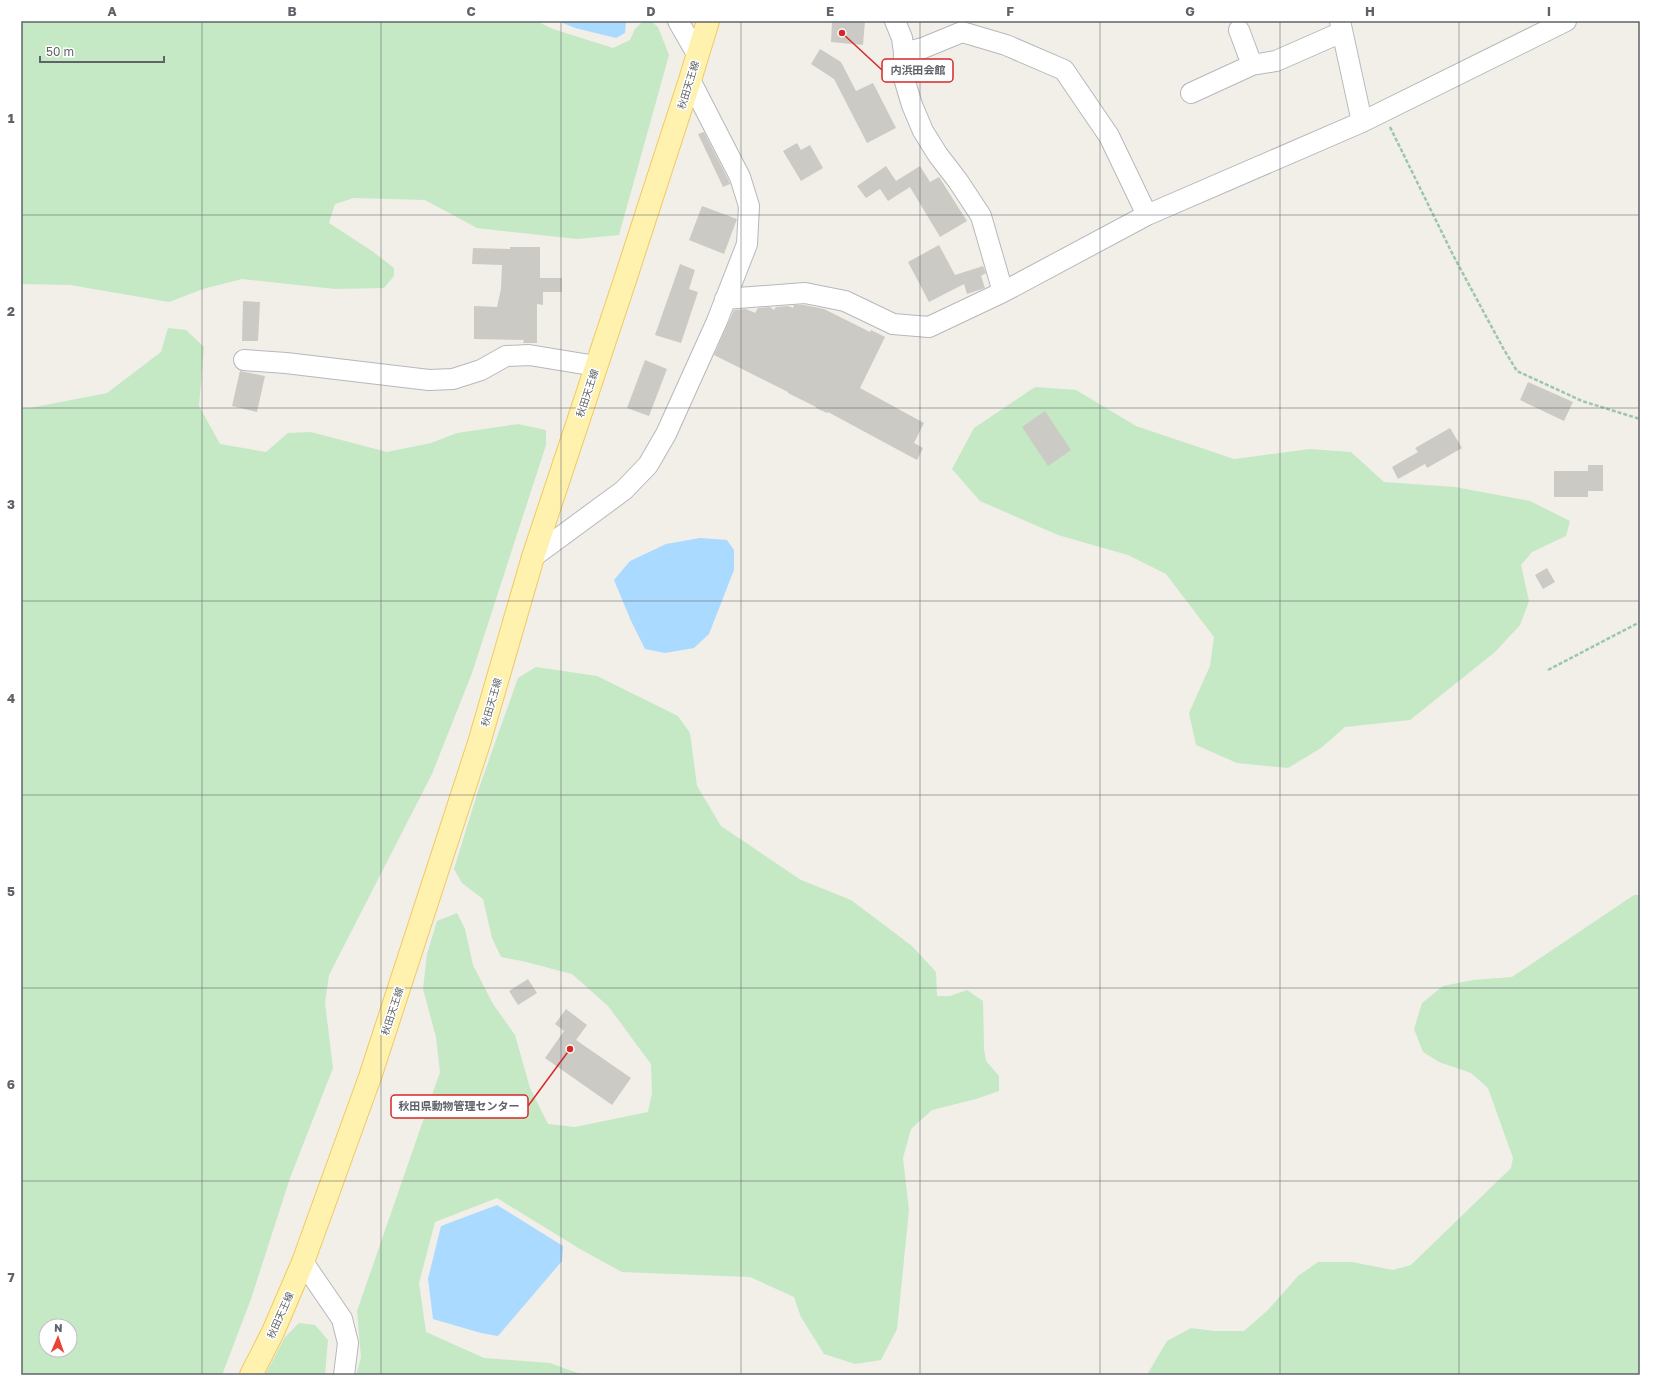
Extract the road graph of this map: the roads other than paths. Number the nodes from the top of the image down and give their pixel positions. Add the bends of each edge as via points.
1 (678, 21) edge
2 (708, 21) edge
3 (895, 21) edge
4 (1566, 21) edge
5 (1341, 26) edge
6 (1543, 26) edge
7 (1239, 30) dead end
8 (904, 53) junction
9 (698, 54) junction
10 (1252, 65) junction
11 (690, 80) junction
12 (1191, 93) dead end
13 (1362, 122) junction
14 (1147, 215) junction
15 (1003, 292) junction
16 (725, 299) junction
17 (244, 360) dead end
18 (596, 366) junction
19 (533, 557) junction
20 (303, 1262) junction
21 (251, 1375) edge
22 (344, 1375) edge

1 - 9 street
2 - 9 main road, 秋田天王線
3 - 8 street via 902,38
4 - 6 street
5 - 10 street via 1276,61
5 - 13 street
6 - 13 street
7 - 10 street
8 - 14 street via 962,32 1006,45 1064,70 1109,136
8 - 15 street via 903,75 915,112 938,155 981,216
9 - 11 main road, 秋田天王線
10 - 12 street
11 - 16 street via 740,177 749,206 747,244
11 - 18 main road, 秋田天王線
13 - 14 street
14 - 15 street
15 - 16 street via 929,328 893,324 845,301 805,293
16 - 19 street via 666,434 648,465 624,490
17 - 18 street via 429,380 453,379 481,370 506,356 529,355
18 - 19 main road, 秋田天王線
19 - 20 main road, 秋田天王線 via 477,750 370,1078
20 - 21 main road, 秋田天王線 via 273,1332
20 - 22 street via 342,1319 348,1343

